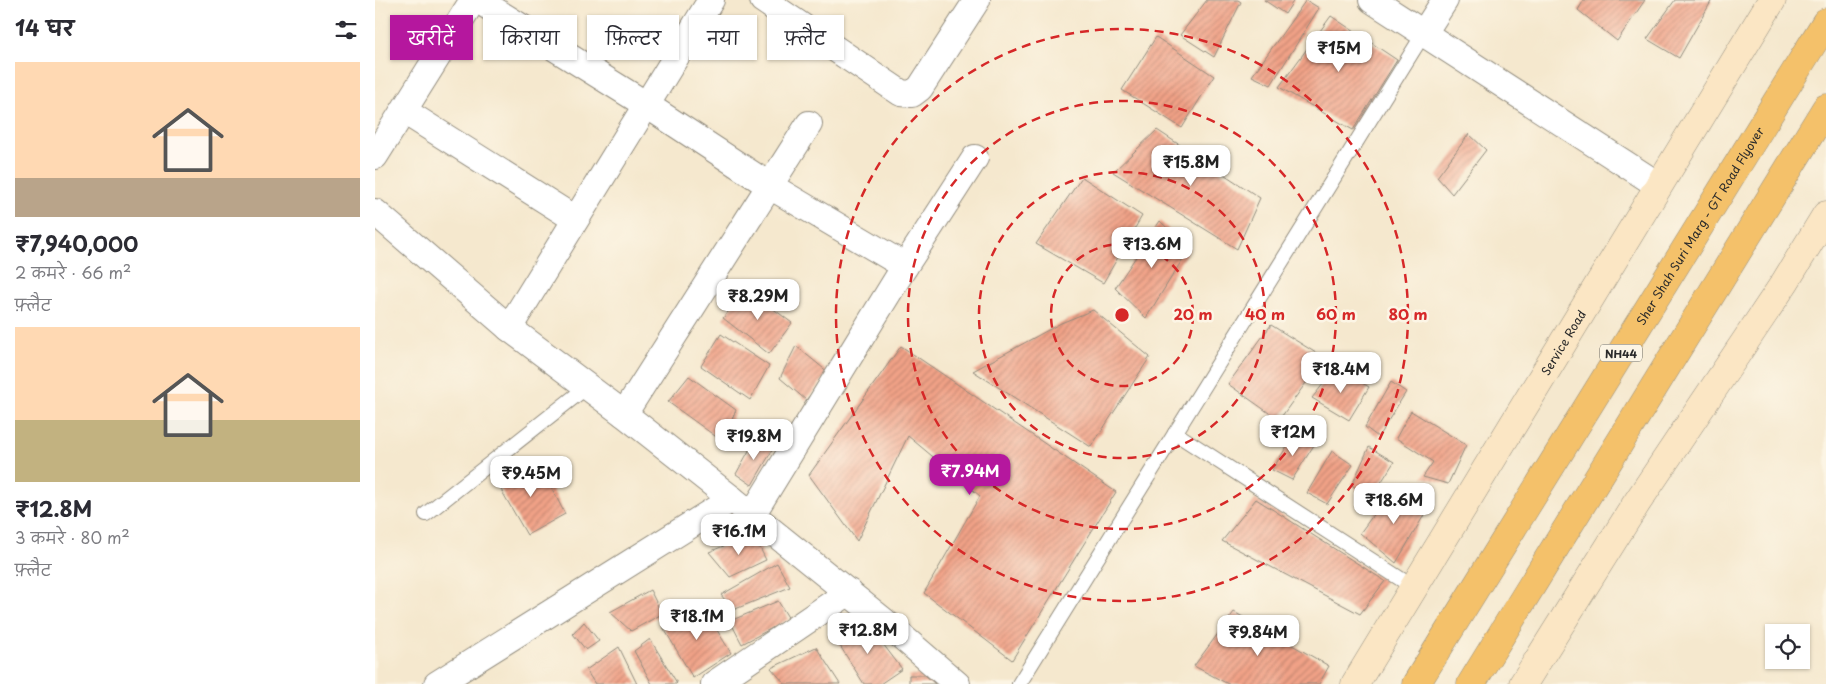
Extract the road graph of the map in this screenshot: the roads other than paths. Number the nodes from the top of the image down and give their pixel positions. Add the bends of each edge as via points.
1 (473, 0) edge
2 (478, 0) edge
3 (711, 0) edge
4 (763, 0) edge
5 (977, 0) edge
6 (1372, 0) edge
7 (1445, 0) edge
8 (1772, 0) edge
9 (1826, 22) edge
10 (1424, 33) junction
11 (645, 104) junction
12 (1826, 108) edge
13 (404, 111) junction
14 (809, 124) dead end
15 (375, 156) edge
16 (975, 158) dead end
17 (1658, 185) junction
18 (770, 186) junction
19 (375, 212) edge
20 (1826, 215) edge
21 (575, 219) junction
22 (905, 266) junction
23 (509, 328) junction
24 (588, 386) junction
25 (624, 414) junction
26 (1175, 433) junction
27 (732, 499) junction
28 (426, 514) dead end
29 (752, 515) junction
30 (1413, 587) junction
31 (849, 592) junction
32 (437, 684) edge
33 (714, 684) edge
34 (957, 684) edge
35 (1019, 684) edge
36 (1355, 684) edge
37 (1416, 684) edge
38 (1471, 684) edge
39 (1523, 684) edge

1 - 13 street
2 - 11 street
3 - 11 street
4 - 5 street via 901,93 912,94 920,88
6 - 10 street
7 - 10 street
8 - 17 street, Service Road
9 - 37 highway, Sher Shah Suri Marg - GT Road Flyover / NH44
10 - 17 street
10 - 26 lane
11 - 18 street
11 - 21 street
12 - 38 highway
13 - 15 street
13 - 21 street
14 - 18 street
16 - 22 street
17 - 30 street, Service Road
18 - 22 street
18 - 25 street
19 - 23 street
20 - 39 street via 1785,282 1636,504
21 - 23 street
22 - 29 street
23 - 24 street
24 - 25 street
24 - 28 lane
25 - 27 street
26 - 30 lane
26 - 35 lane
27 - 29 street
27 - 32 street
29 - 31 street
30 - 36 street, Service Road
31 - 33 street
31 - 34 street

